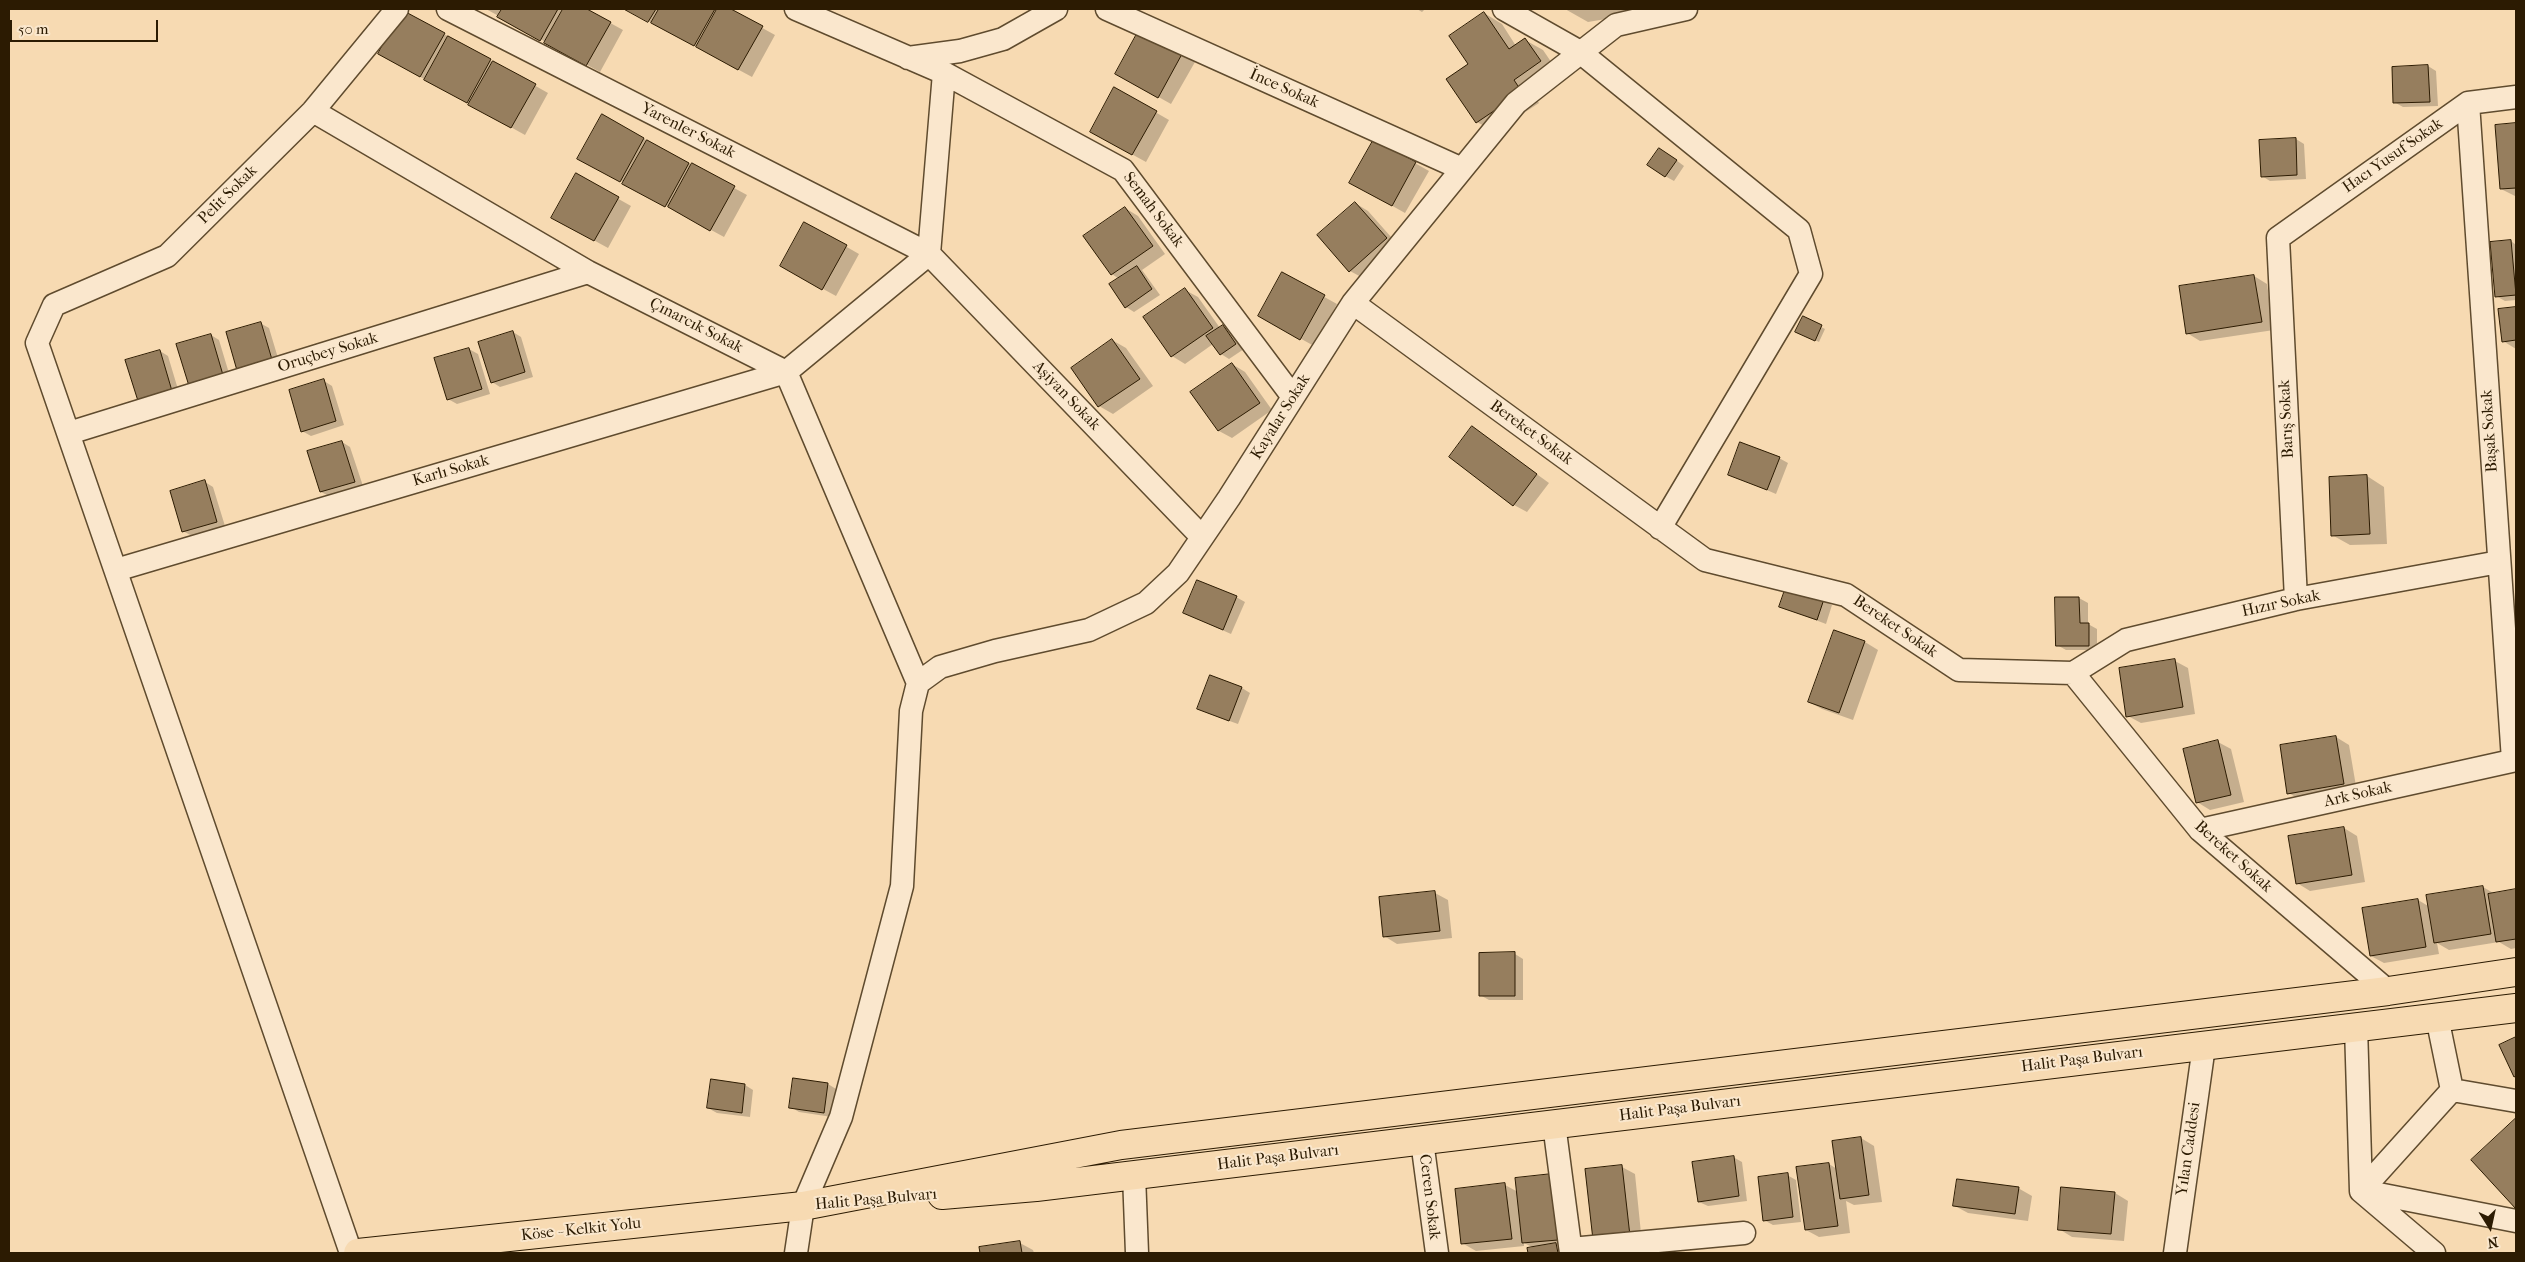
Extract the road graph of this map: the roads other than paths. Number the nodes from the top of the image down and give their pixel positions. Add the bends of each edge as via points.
1 (397, 9) edge
2 (448, 9) edge
3 (796, 9) edge
4 (1056, 9) edge
5 (1107, 9) edge
6 (1504, 9) edge
7 (1686, 9) edge
8 (1580, 52) junction
9 (907, 58) junction
10 (944, 73) junction
11 (2516, 97) edge
12 (2468, 103) junction
13 (313, 110) junction
14 (1462, 169) junction
15 (2278, 238) joint
16 (929, 254) junction
17 (588, 272) junction
18 (1353, 303) junction
19 (786, 372) junction
20 (1293, 397) junction
21 (68, 433) junction
22 (1660, 528) junction
23 (1202, 538) junction
24 (2499, 562) junction
25 (116, 570) junction
26 (2296, 599) junction
27 (2073, 673) junction
28 (918, 683) junction
29 (2515, 760) edge
30 (2200, 830) junction
31 (2516, 972) edge
32 (2388, 991) junction
33 (2516, 1008) edge
34 (2437, 1017) junction
35 (2356, 1027) junction
36 (2204, 1046) junction
37 (2452, 1090) junction
38 (2516, 1101) edge
39 (1554, 1124) junction
40 (1422, 1140) junction
41 (1134, 1175) junction
42 (2361, 1191) junction
43 (803, 1206) junction
44 (2516, 1220) edge
45 (1744, 1233) dead end
46 (1571, 1251) edge
47 (351, 1253) edge
48 (358, 1253) edge
49 (796, 1253) edge
50 (1137, 1253) edge
51 (1436, 1253) edge
52 (2175, 1253) edge
53 (2434, 1253) edge

1 - 13 street, Pelit Sokak
2 - 16 street, Yarenler Sokak
3 - 9 street, Semah Sokak
4 - 9 street via 1003,39 960,51
5 - 14 street, İnce Sokak
6 - 8 street
7 - 8 street, Kayalar Sokak via 1616,25
8 - 14 street, Kayalar Sokak via 1516,103
8 - 22 street via 1799,230 1811,274
9 - 10 street, Semah Sokak
10 - 16 street
10 - 20 street, Semah Sokak via 1123,170
11 - 12 street, Hacı Yusuf Sokak
12 - 15 street, Hacı Yusuf Sokak
12 - 24 street, Başak Sokak
13 - 17 street, Çınarcık Sokak
13 - 21 street, Pelit Sokak via 167,256 54,305 37,343
14 - 18 street, Kayalar Sokak
15 - 26 street, Barış Sokak
16 - 19 street
16 - 23 street, Aşiyan Sokak
17 - 19 street, Çınarcık Sokak
17 - 21 street, Oruçbey Sokak
18 - 20 street, Kayalar Sokak
18 - 22 street, Bereket Sokak
19 - 25 street, Karlı Sokak
19 - 28 street
20 - 23 street, Kayalar Sokak
21 - 25 street
22 - 27 street, Bereket Sokak via 1705,560 1846,594 1959,670
23 - 28 street, Kayalar Sokak via 1178,573 1146,603 1089,630 940,667
24 - 26 street, Hızır Sokak
24 - 29 street, Başak Sokak
25 - 47 street
26 - 27 street, Hızır Sokak via 2126,640
27 - 30 street, Bereket Sokak
28 - 43 street via 911,711 902,886 841,1118
29 - 30 street, Ark Sokak
30 - 32 street, Bereket Sokak
31 - 32 main road, Halit Paşa Bulvarı
32 - 43 main road, Halit Paşa Bulvarı via 1120,1145
33 - 34 main road, Halit Paşa Bulvarı
34 - 35 main road, Halit Paşa Bulvarı
34 - 37 street
35 - 36 main road, Halit Paşa Bulvarı
35 - 42 street
36 - 39 main road, Halit Paşa Bulvarı
36 - 52 street, Yılan Caddesi
37 - 38 street
37 - 42 street
39 - 40 main road, Halit Paşa Bulvarı
39 - 46 street
40 - 41 main road, Halit Paşa Bulvarı
40 - 51 street, Ceren Sokak
41 - 43 main road, Halit Paşa Bulvarı via 1036,1187
41 - 50 street
42 - 44 street
42 - 53 street
43 - 48 main road, Köse - Kelkit Yolu
43 - 49 street
45 - 46 street

